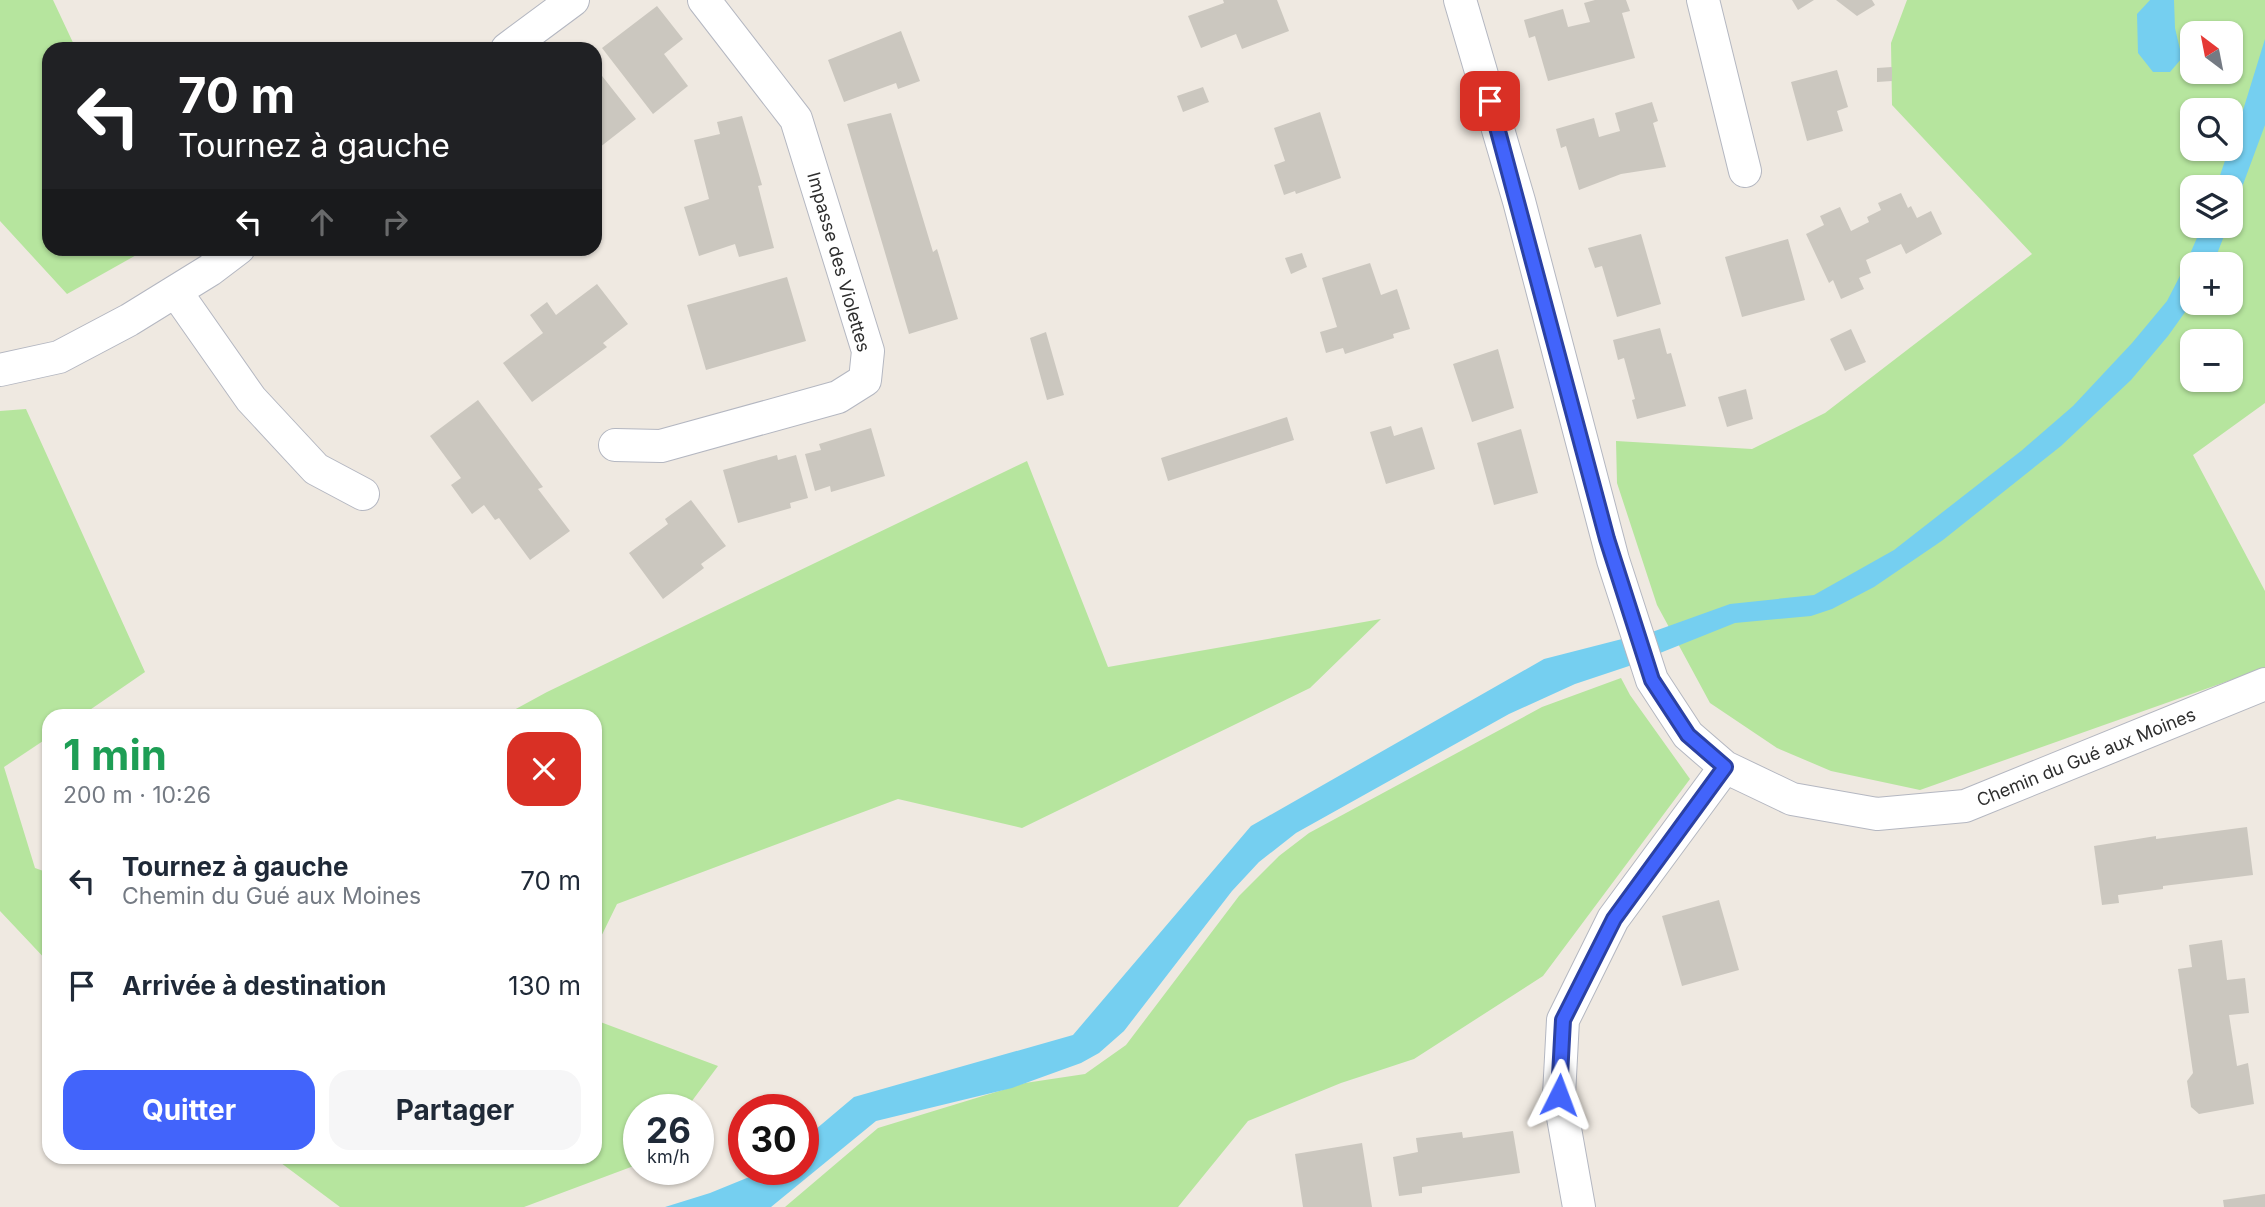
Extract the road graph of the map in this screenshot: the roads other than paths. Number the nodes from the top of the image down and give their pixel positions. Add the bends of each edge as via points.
1 (573, 0) edge
2 (704, 0) edge
3 (1460, 0) edge
4 (1703, 0) edge
5 (516, 42) edge
6 (1745, 171) dead end
7 (228, 256) edge
8 (176, 292) junction
9 (0, 370) edge
10 (615, 446) dead end
11 (363, 494) dead end
12 (2265, 684) edge
13 (1725, 767) junction
14 (1579, 1207) edge

1 - 5 street
2 - 10 street, Impasse des Violettes via 796,118 868,351 865,380 838,397 661,446
3 - 13 street, Chemin du Gué aux Moines via 1519,201 1613,560 1652,680 1688,735
4 - 6 street
7 - 8 street
8 - 9 street via 59,357
8 - 11 street via 251,399 316,470
12 - 13 street, Chemin du Gué aux Moines via 1965,806 1877,814 1792,799
13 - 14 street via 1614,919 1563,1020 1559,1095

